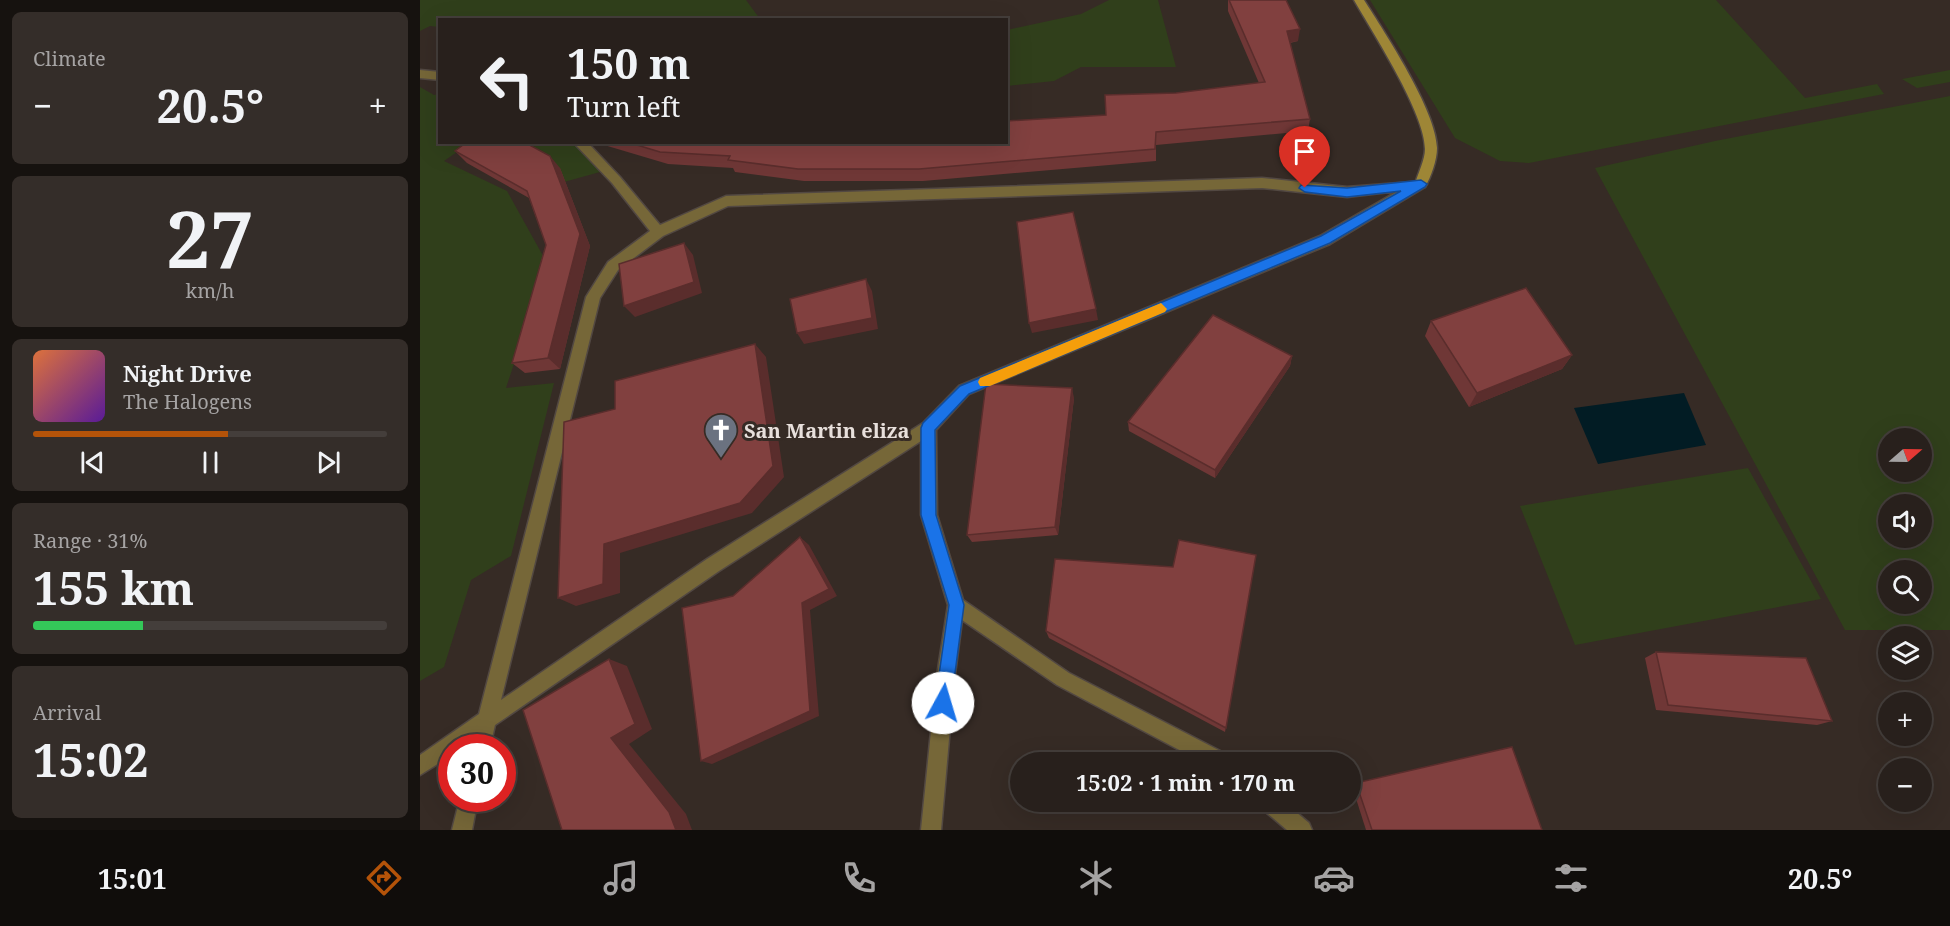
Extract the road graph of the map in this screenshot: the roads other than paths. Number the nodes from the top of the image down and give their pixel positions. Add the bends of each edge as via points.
1 (1359, 0) edge
2 (420, 74) edge
3 (438, 76) edge
4 (581, 144) edge
5 (1421, 184) junction
6 (658, 232) junction
7 (928, 428) junction
8 (956, 605) junction
9 (487, 720) junction
10 (484, 734) edge
11 (1202, 752) edge
12 (420, 766) edge
13 (466, 812) edge
14 (1281, 812) edge
15 (462, 830) edge
16 (931, 830) edge
17 (1302, 830) edge

1 - 5 street via 1423,116 1432,147
2 - 3 street
4 - 6 street
5 - 6 street via 1347,192 1262,183 726,201
5 - 7 street via 1325,240 964,390
6 - 9 street via 613,266 593,297
7 - 8 street via 928,515
7 - 9 street via 713,565
8 - 11 street via 1063,679
8 - 16 street
9 - 10 street
9 - 12 street
13 - 15 street
14 - 17 street

